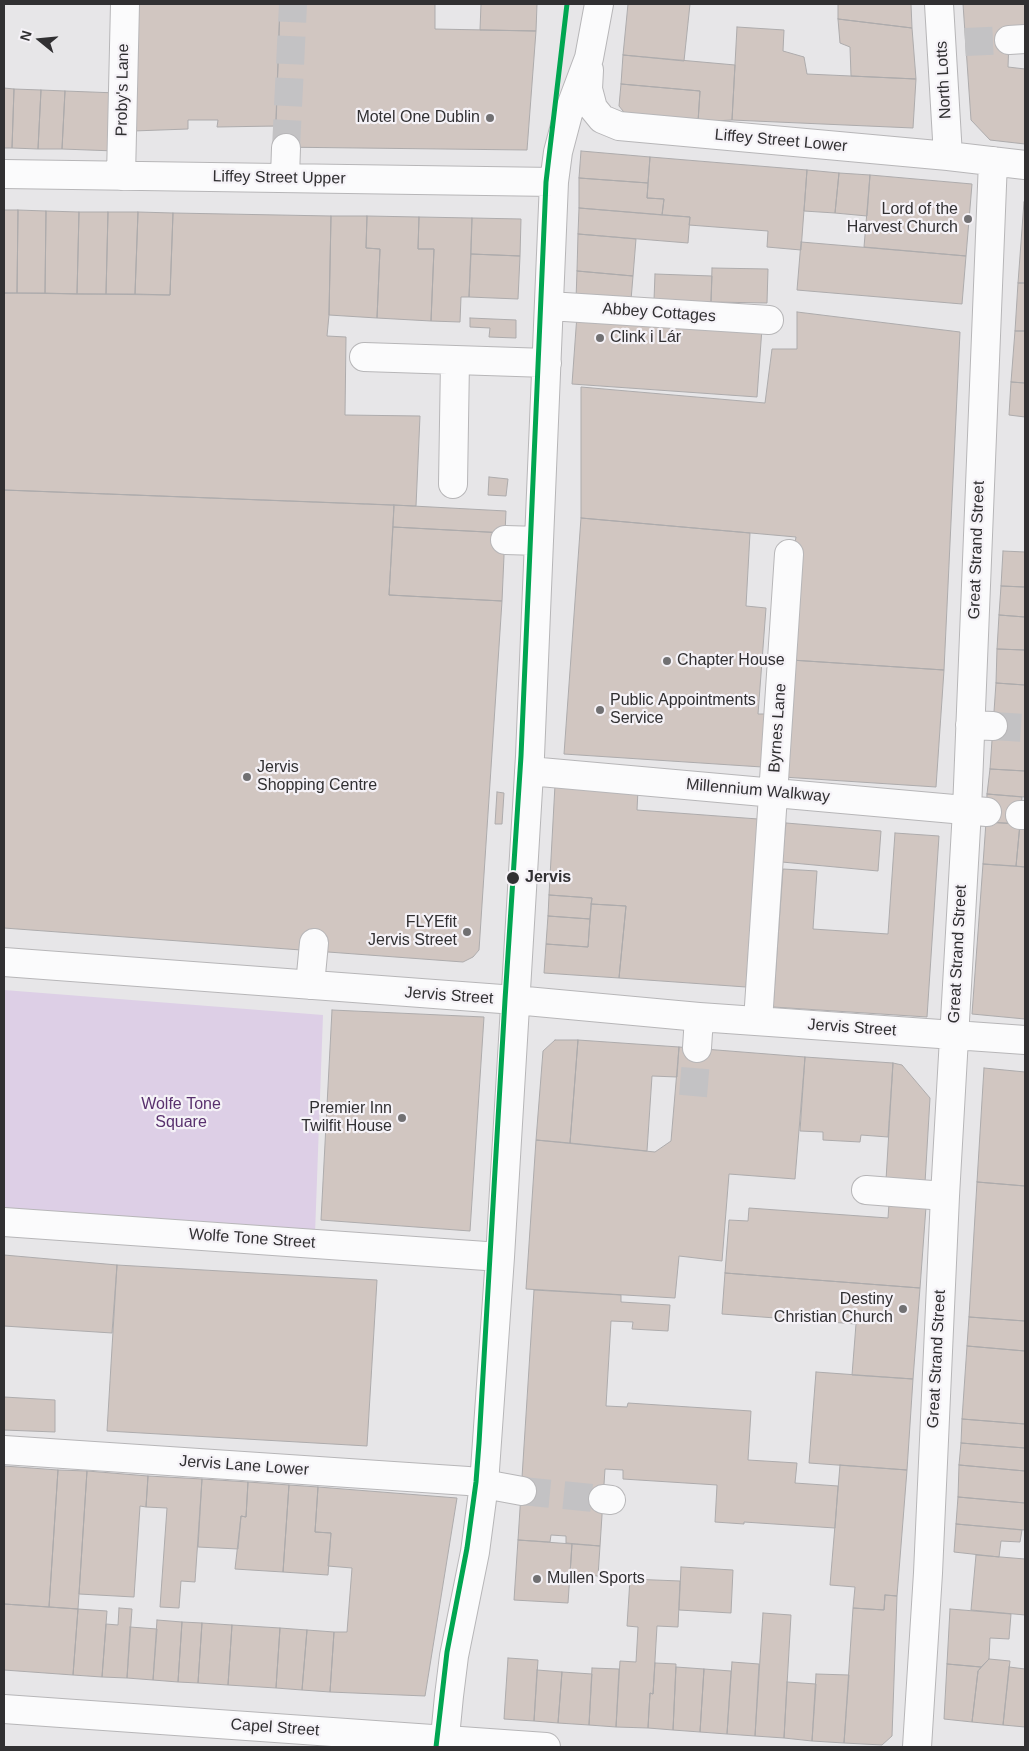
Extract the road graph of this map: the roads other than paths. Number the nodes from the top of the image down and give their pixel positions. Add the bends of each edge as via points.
1 (125, 4) edge
2 (599, 4) edge
3 (939, 4) edge
4 (589, 58) junction
5 (286, 148) tunnel mouth
6 (948, 156) junction
7 (993, 161) junction
8 (1025, 165) edge
9 (4, 174) edge
10 (121, 176) junction
11 (285, 177) junction
12 (554, 182) junction
13 (549, 306) junction
14 (769, 320) dead end
15 (364, 357) dead end
16 (455, 360) junction
17 (547, 364) junction
18 (453, 484) dead end
19 (505, 540) dead end
20 (539, 541) junction
21 (789, 554) dead end
22 (529, 771) junction
23 (774, 793) junction
24 (977, 811) junction
25 (314, 943) dead end
26 (4, 962) edge
27 (310, 985) junction
28 (516, 1000) junction
29 (699, 1017) junction
30 (758, 1021) junction
31 (953, 1036) junction
32 (1025, 1040) edge
33 (697, 1048) tunnel mouth
34 (866, 1190) dead end
35 (945, 1196) junction
36 (4, 1222) edge
37 (500, 1256) junction
38 (4, 1450) edge
39 (484, 1484) junction
40 (522, 1491) tunnel mouth
41 (4, 1709) edge
42 (445, 1743) edge
43 (546, 1747) edge
44 (918, 1747) edge

1 - 10 street, Proby's Lane
2 - 4 street
3 - 6 street, North Lotts via 953,42
4 - 6 street, Liffey Street Lower via 588,89 593,108 602,119 619,126
4 - 12 street via 568,114
5 - 11 street
6 - 7 street, Liffey Street Lower
7 - 8 street, Liffey Street Lower
7 - 24 street, Great Strand Street via 982,726
9 - 10 street, Liffey Street Upper
10 - 11 street, Liffey Street Upper
11 - 12 street, Liffey Street Upper
12 - 13 street
13 - 14 street, Abbey Cottages
13 - 17 street
15 - 16 street
16 - 17 street
16 - 18 street
17 - 20 street
19 - 20 street
20 - 22 street
21 - 23 street, Byrnes Lane
22 - 23 street, Millennium Walkway
22 - 28 street
23 - 24 street, Millennium Walkway
23 - 30 street, Byrnes Lane
24 - 31 street, Great Strand Street
25 - 27 street
26 - 27 street, Jervis Street
27 - 28 street, Jervis Street
28 - 29 street, Jervis Street
28 - 37 street
29 - 30 street, Jervis Street
29 - 33 street
30 - 31 street, Jervis Street
31 - 32 street, Jervis Street
31 - 35 street, Great Strand Street
34 - 35 street
35 - 44 street, Great Strand Street
36 - 37 street, Wolfe Tone Street
37 - 39 street
38 - 39 street, Jervis Lane Lower
39 - 40 street, Jervis Lane Lower
39 - 42 street via 454,1656
41 - 42 street, Capel Street
42 - 43 street, Capel Street

